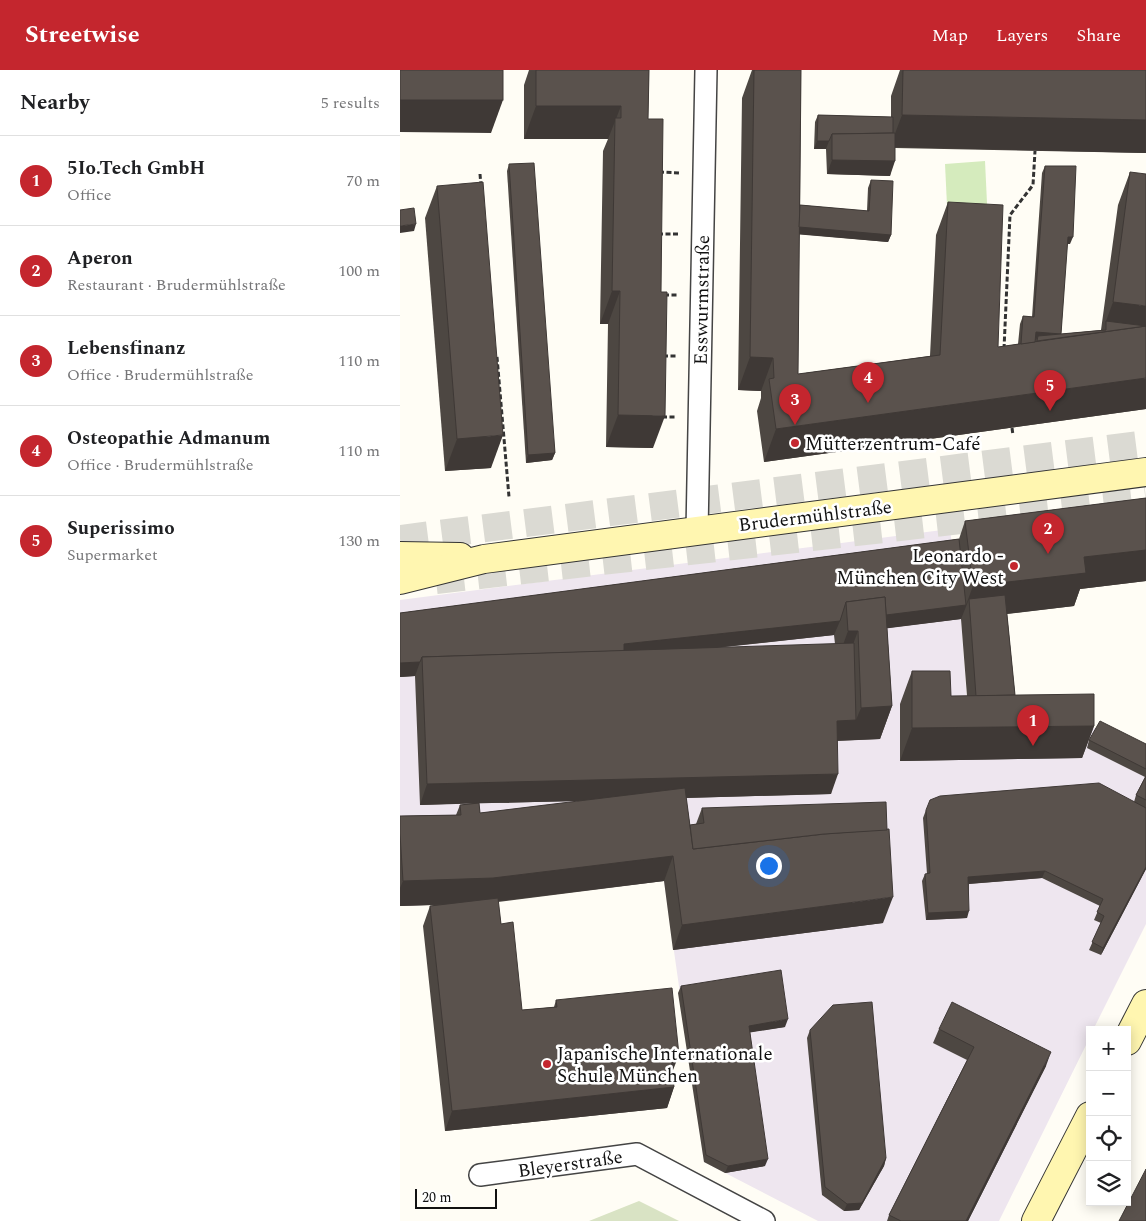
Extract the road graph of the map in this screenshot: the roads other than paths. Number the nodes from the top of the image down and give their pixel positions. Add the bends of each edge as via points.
1 (706, 70) edge
2 (1146, 472) edge
3 (697, 531) junction
4 (400, 556) edge
5 (484, 559) junction
6 (400, 580) edge
7 (1146, 1004) edge
8 (1131, 1034) edge
9 (1086, 1124) edge
10 (480, 1175) dead end
11 (764, 1221) edge
12 (1036, 1221) edge

1 - 3 street, Esswurmstraße
2 - 3 main road, Brudermühlstraße
3 - 5 main road, Brudermühlstraße
4 - 5 main road, Brudermühlstraße
5 - 6 main road, Brudermühlstraße
7 - 8 main road
9 - 12 main road
10 - 11 street, Bleyerstraße via 637,1154

